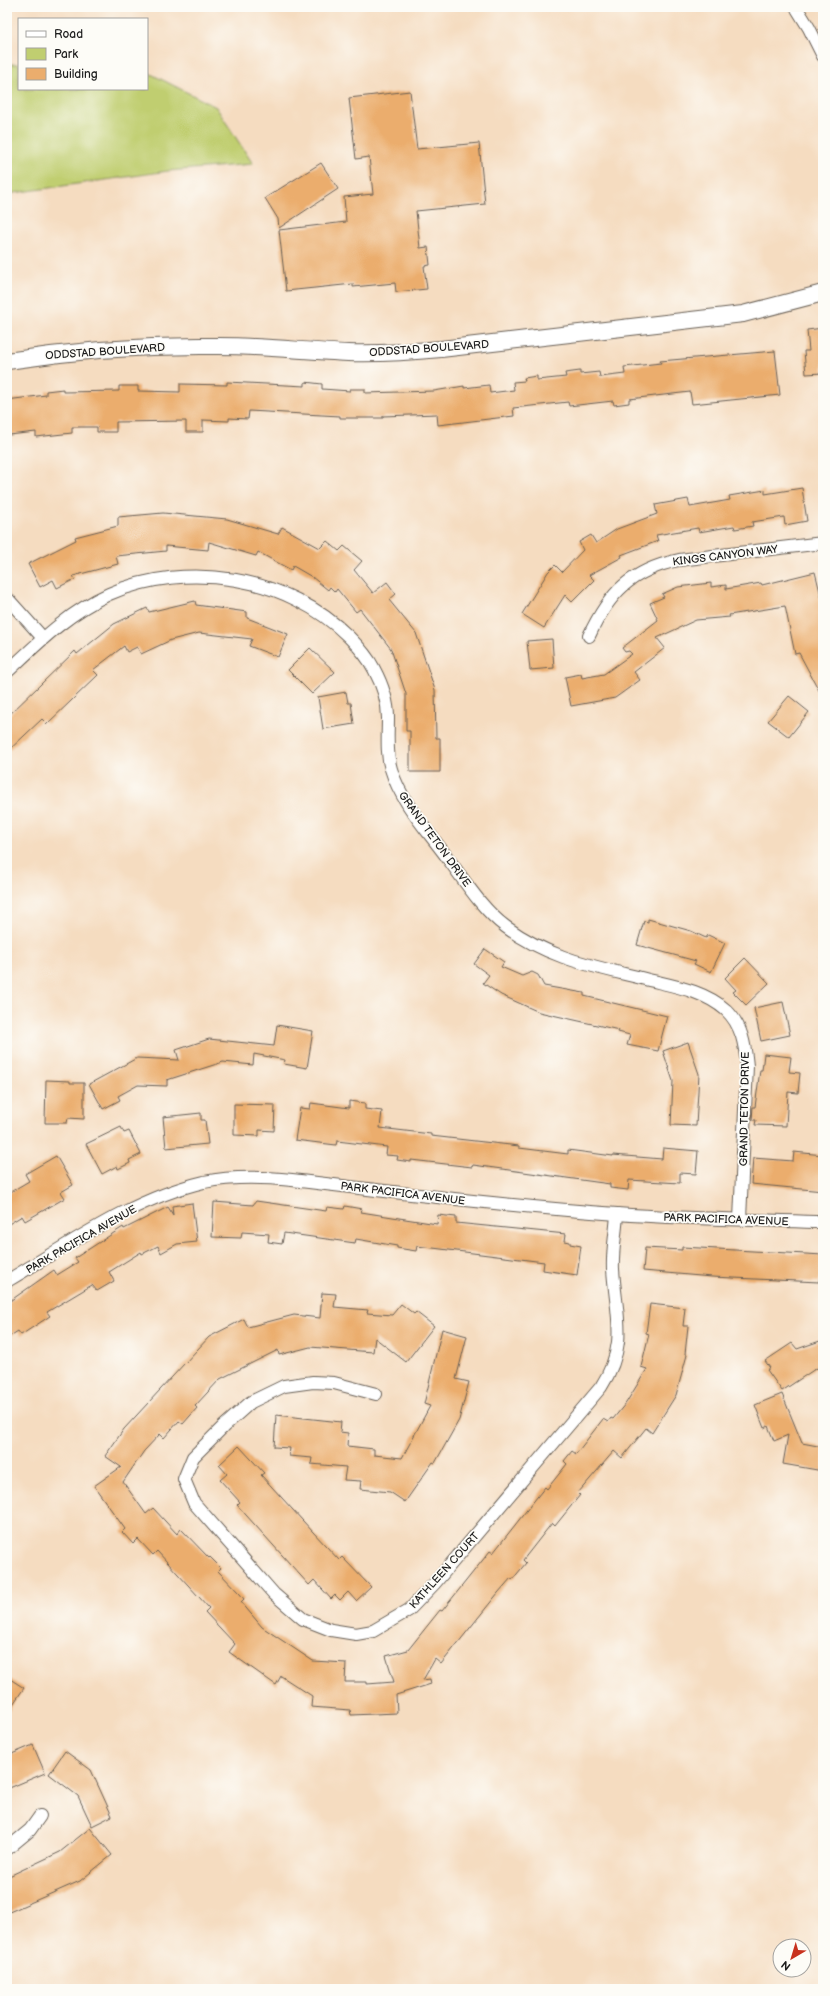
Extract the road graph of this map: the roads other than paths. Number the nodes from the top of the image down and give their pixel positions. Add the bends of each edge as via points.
1 (796, 7) edge
2 (823, 56) edge
3 (823, 293) edge
4 (7, 361) edge
5 (823, 543) edge
6 (7, 598) edge
7 (589, 636) dead end
8 (43, 638) junction
9 (7, 672) edge
10 (617, 1214) junction
11 (740, 1219) junction
12 (823, 1222) edge
13 (7, 1281) edge
14 (376, 1394) dead end
15 (40, 1816) dead end
16 (7, 1849) edge

1 - 2 street
3 - 4 street, ODDSTAD BOULEVARD via 784,305 736,315 394,353 174,346 78,351
5 - 7 street, KINGS CANYON WAY via 679,560 642,571 624,584 610,599
6 - 8 street
8 - 9 street, GRAND TETON DRIVE
8 - 11 street, GRAND TETON DRIVE via 85,606 110,594 139,584 198,577 229,579 287,594 314,608 338,626 358,645 373,666 384,690 390,768 399,790 480,901 501,923 526,941 551,954 693,991 712,1000 728,1012 739,1027 745,1044 747,1066
10 - 11 street, PARK PACIFICA AVENUE
10 - 13 street, PARK PACIFICA AVENUE via 508,1205 264,1177 235,1178 205,1182 176,1190 120,1214
10 - 14 street, KATHLEEN COURT via 613,1267 619,1335 612,1370 601,1387 409,1610 373,1631 356,1634 331,1630 303,1619 274,1594 194,1504 184,1478 193,1457 250,1402 284,1386 313,1382 334,1383
11 - 12 street, PARK PACIFICA AVENUE
15 - 16 street via 30,1830

